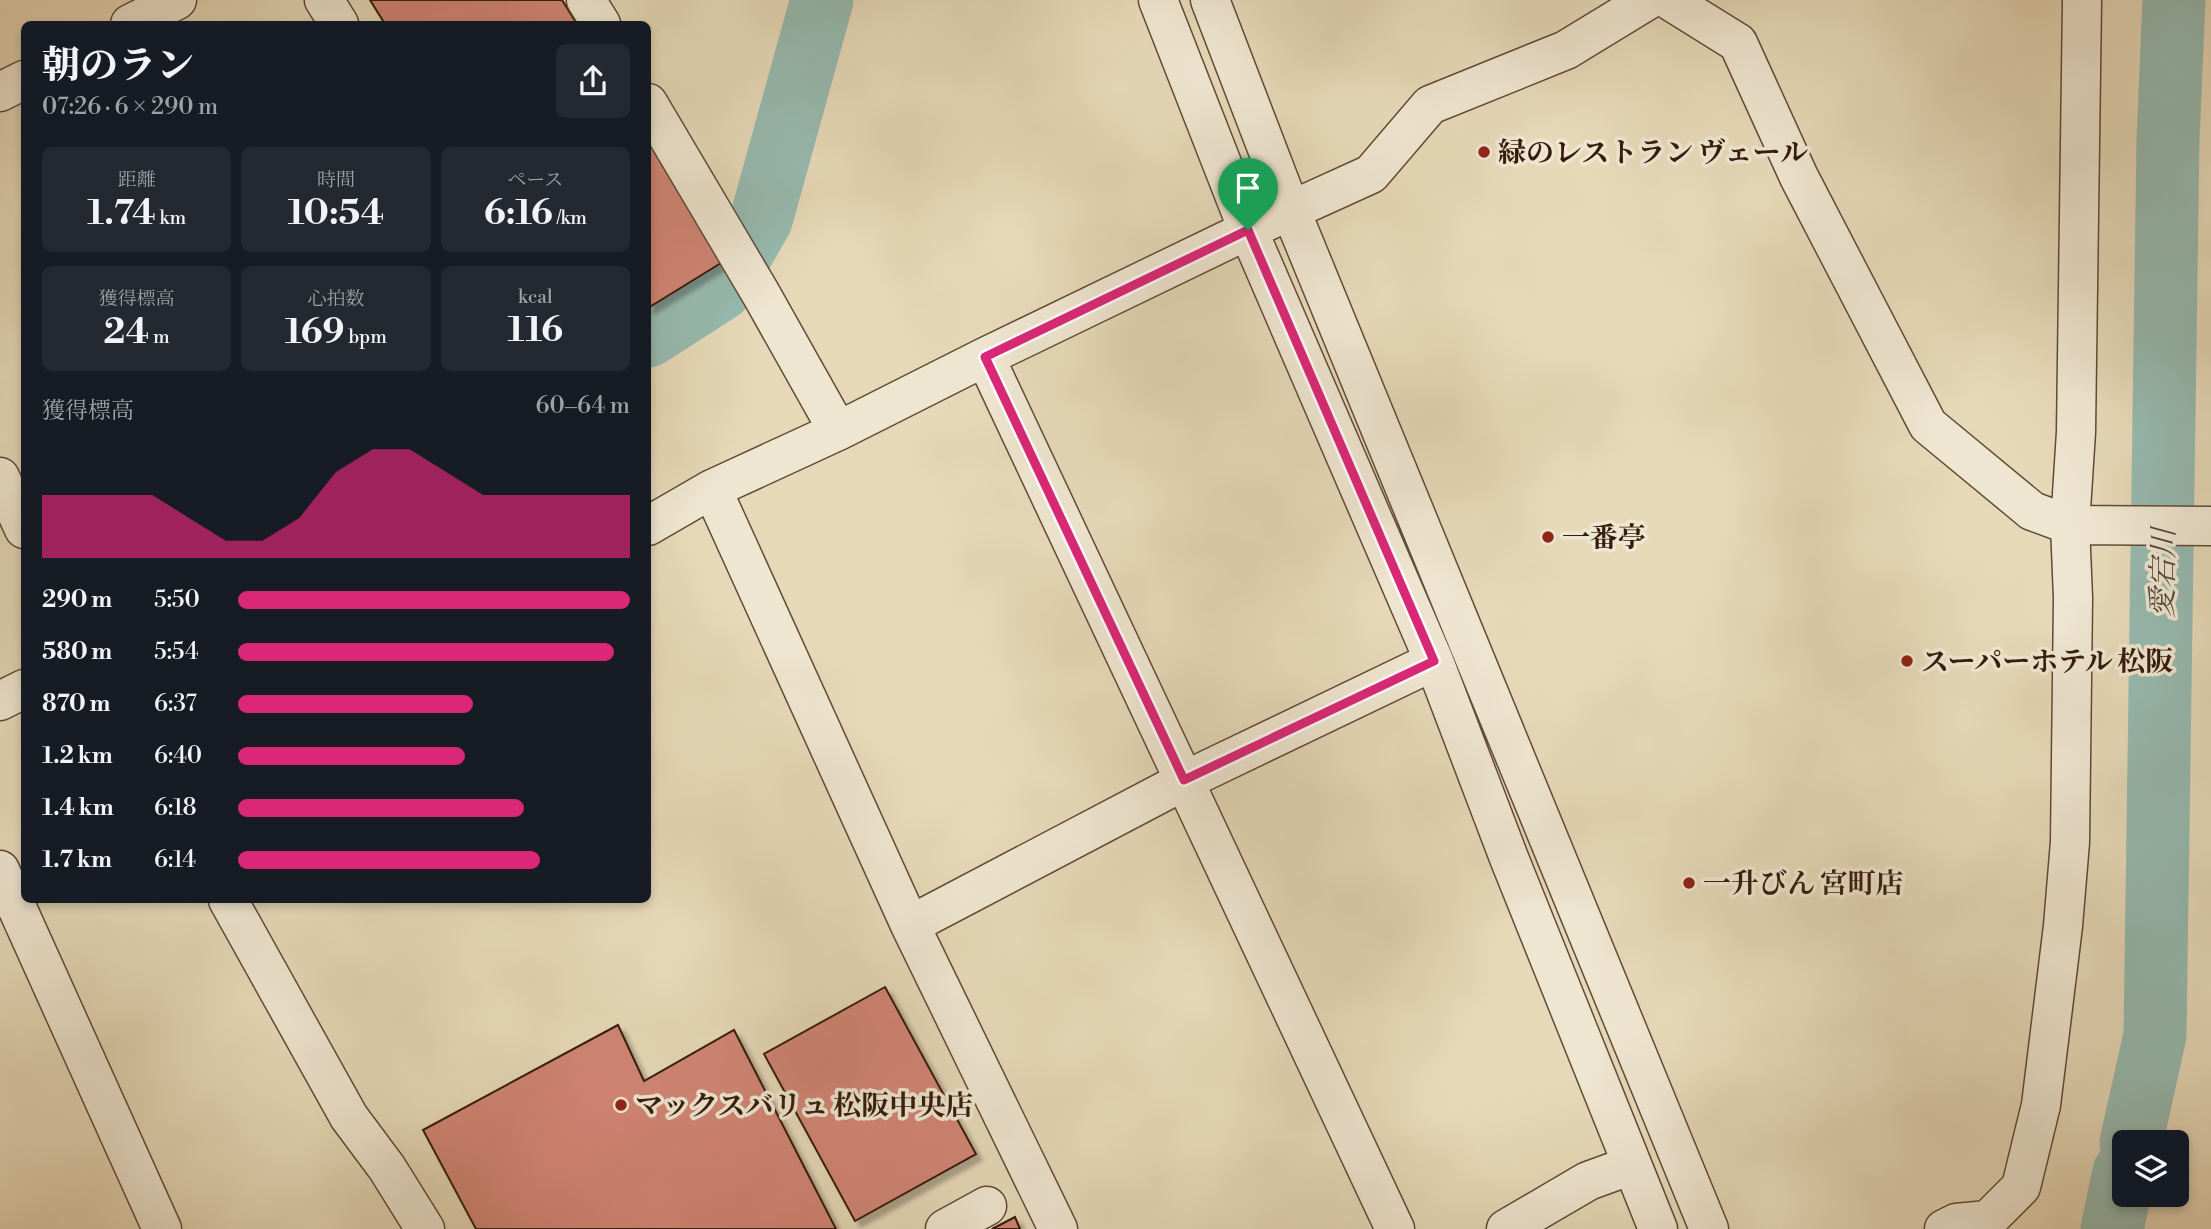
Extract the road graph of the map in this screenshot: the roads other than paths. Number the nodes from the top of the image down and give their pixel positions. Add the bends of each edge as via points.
1 (177, 0) edge
2 (324, 0) edge
3 (586, 0) edge
4 (1158, 0) edge
5 (1210, 0) edge
6 (1648, 0) edge
7 (1669, 0) edge
8 (2082, 0) edge
9 (136, 21) edge
10 (337, 21) edge
11 (599, 21) edge
12 (21, 82) edge
13 (0, 92) edge
14 (651, 108) edge
15 (1291, 211) junction
16 (1248, 230) junction
17 (985, 357) junction
18 (838, 431) junction
19 (0, 477) edge
20 (712, 489) junction
21 (21, 522) edge
22 (651, 524) edge
23 (2070, 525) junction
24 (2211, 526) edge
25 (1434, 661) junction
26 (21, 690) edge
27 (0, 701) edge
28 (1184, 780) junction
29 (0, 870) edge
30 (230, 903) edge
31 (910, 925) junction
32 (1632, 1165) junction
33 (987, 1206) dead end
34 (1993, 1225) edge
35 (419, 1227) edge
36 (162, 1229) edge
37 (945, 1229) edge
38 (1058, 1229) edge
39 (1395, 1229) edge
40 (1506, 1229) edge
41 (1658, 1229) edge
42 (1709, 1229) edge
43 (1944, 1229) edge

1 - 9 street
2 - 10 street
3 - 11 street
4 - 16 street
5 - 15 street
6 - 15 street via 1566,50 1430,105 1371,174
7 - 23 street via 1738,43 1799,177 1928,425 2032,511
8 - 23 street via 2076,432
12 - 13 street
14 - 18 street
15 - 16 street
15 - 42 street
16 - 17 street
16 - 25 street
17 - 18 street
17 - 28 street
18 - 20 street
19 - 21 street
20 - 22 street
20 - 31 street
23 - 24 street
23 - 34 street via 2070,842 2061,939 2034,1142 2021,1187
25 - 28 street
25 - 32 street
26 - 27 street
28 - 31 street
28 - 39 street
29 - 36 street
30 - 35 street via 349,1117 387,1168
31 - 38 street
32 - 40 street via 1588,1181
32 - 41 street
33 - 37 street
34 - 43 street via 1956,1223

